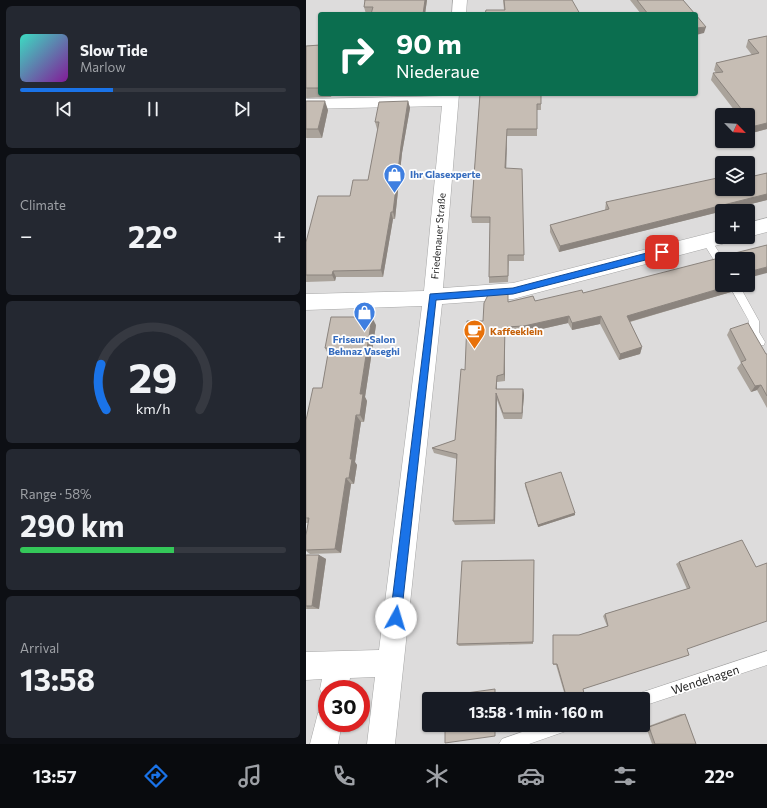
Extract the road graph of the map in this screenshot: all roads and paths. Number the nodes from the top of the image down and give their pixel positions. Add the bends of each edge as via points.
1 (460, 0) edge
2 (459, 12) edge
3 (451, 97) edge
4 (306, 104) edge
5 (767, 225) edge
6 (755, 228) edge
7 (714, 239) edge
8 (718, 252) edge
9 (738, 292) edge
10 (433, 296) junction
11 (306, 302) edge
12 (760, 342) edge
13 (767, 658) edge
14 (390, 663) junction
15 (306, 666) edge
16 (337, 677) edge
17 (650, 697) edge
18 (326, 732) edge
19 (543, 732) edge
20 (324, 744) edge
21 (381, 744) edge
22 (506, 744) edge

1 - 2 street
3 - 4 street
3 - 10 street, Friedenauer Straße
5 - 6 street
7 - 8 lane
7 - 10 street via 513,291
9 - 12 lane via 754,320 754,333
10 - 11 street via 411,300
10 - 14 street, Friedenauer Straße
13 - 17 lane, Wendehagen
14 - 16 street
14 - 21 street, Friedenauer Straße
15 - 16 street
18 - 20 street
19 - 22 lane

